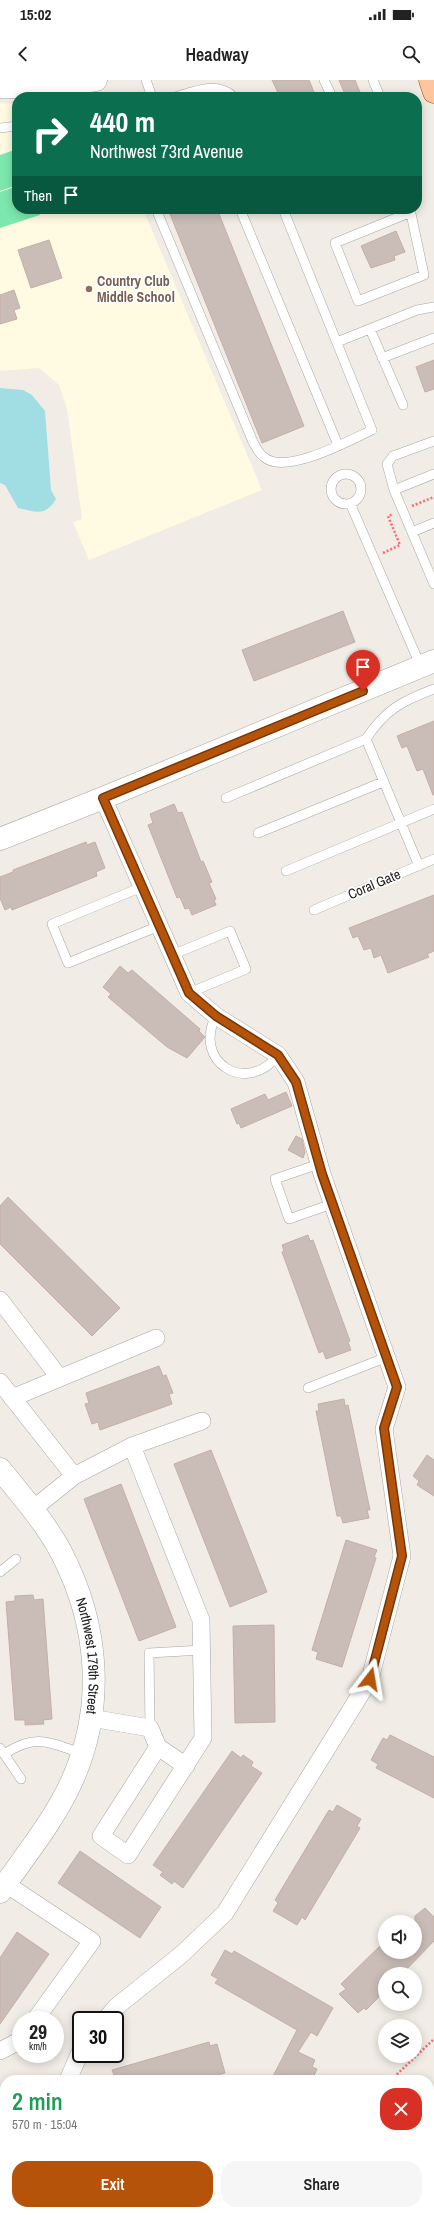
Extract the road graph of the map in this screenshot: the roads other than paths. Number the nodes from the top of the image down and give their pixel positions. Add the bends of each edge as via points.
1 (96, 80) edge
2 (146, 80) edge
3 (324, 80) edge
4 (373, 80) edge
5 (430, 80) edge
6 (0, 87) edge
7 (47, 92) edge
8 (150, 92) edge
9 (199, 92) edge
10 (226, 92) edge
11 (330, 92) edge
12 (378, 92) edge
13 (434, 92) edge
14 (12, 127) edge
15 (0, 128) edge
16 (158, 214) edge
17 (242, 214) edge
18 (285, 214) edge
19 (403, 214) edge
20 (411, 214) edge
21 (434, 307) edge
22 (370, 329) junction
23 (434, 338) edge
24 (337, 342) junction
25 (382, 358) junction
26 (403, 405) dead end
27 (434, 440) edge
28 (338, 445) junction
29 (434, 474) edge
30 (394, 490) junction
31 (350, 503) dead end
32 (434, 523) edge
33 (412, 532) junction
34 (434, 584) edge
35 (427, 664) edge
36 (434, 689) edge
37 (366, 739) junction
38 (383, 782) junction
39 (103, 798) junction
40 (226, 798) dead end
41 (434, 809) edge
42 (401, 823) junction
43 (258, 833) dead end
44 (0, 839) edge
45 (434, 859) edge
46 (419, 866) junction
47 (286, 871) dead end
48 (142, 887) junction
49 (314, 910) dead end
50 (159, 926) junction
51 (172, 955) junction
52 (189, 993) junction
53 (216, 1016) junction
54 (278, 1055) junction
55 (319, 1164) junction
56 (332, 1204) junction
57 (0, 1300) edge
58 (156, 1338) dead end
59 (387, 1356) junction
60 (59, 1377) junction
61 (0, 1382) edge
62 (308, 1388) dead end
63 (12, 1398) junction
64 (202, 1421) dead end
65 (132, 1446) junction
66 (0, 1468) edge
67 (74, 1476) junction
68 (33, 1509) junction
69 (16, 1559) dead end
70 (0, 1572) edge
71 (203, 1650) junction
72 (91, 1718) junction
73 (150, 1728) junction
74 (158, 1747) junction
75 (2, 1751) edge
76 (82, 1754) junction
77 (186, 1766) junction
78 (21, 1779) dead end
79 (3, 1888) edge
80 (41, 2011) edge
81 (113, 2011) edge
82 (12, 2045) edge
83 (0, 2051) edge
84 (75, 2063) edge
85 (70, 2075) edge

1 - 7 street
2 - 8 lane
3 - 11 lane
4 - 12 lane
5 - 13 main road
6 - 7 street
9 - 10 lane via 210,88 220,88
14 - 15 lane
16 - 28 lane via 253,442 264,458 277,463 294,462
17 - 28 lane
18 - 24 lane
19 - 20 lane via 335,243 358,300 424,275
21 - 22 lane via 417,310
22 - 24 lane
22 - 25 lane
23 - 25 lane
24 - 28 lane via 372,430
25 - 26 lane
27 - 30 lane via 393,456 387,464
29 - 30 lane
30 - 33 lane
31 - 35 lane
32 - 33 lane
33 - 34 lane
35 - 39 street
36 - 37 lane via 395,706 378,721
37 - 38 lane
37 - 40 lane
38 - 42 lane
38 - 43 lane
39 - 44 street
39 - 48 street
41 - 42 lane
42 - 46 lane
42 - 47 lane
45 - 46 lane, Coral Gate
46 - 49 lane, Coral Gate
48 - 50 street
48 - 50 lane via 52,924 68,963
50 - 51 street
51 - 52 street
51 - 52 lane via 230,931 246,969
52 - 53 street
53 - 54 street
53 - 54 lane via 210,1032 211,1050 217,1061 226,1069 249,1074 261,1071
54 - 55 street via 296,1082
55 - 56 street
55 - 56 lane via 275,1179 289,1218
56 - 59 street
57 - 60 street
58 - 60 street
59 - 62 lane
59 - 81 street via 397,1387 384,1428 402,1556 370,1679 225,1913 182,1954
60 - 63 street
61 - 63 street
63 - 67 street
64 - 65 street
65 - 67 street
65 - 71 street via 201,1620
66 - 68 street, Northwest 179th Street
67 - 68 street
68 - 72 street, Northwest 179th Street via 60,1551 80,1594 92,1645 95,1677
69 - 70 lane
71 - 73 lane via 149,1653
71 - 77 street via 203,1738
72 - 73 street
72 - 76 street, Northwest 179th Street
73 - 74 street
74 - 77 street
74 - 77 street via 101,1836 128,1855
75 - 76 lane via 38,1740
75 - 78 lane
76 - 79 street, Northwest 179th Street via 57,1808
79 - 80 street via 92,1941
82 - 83 street
84 - 85 street

